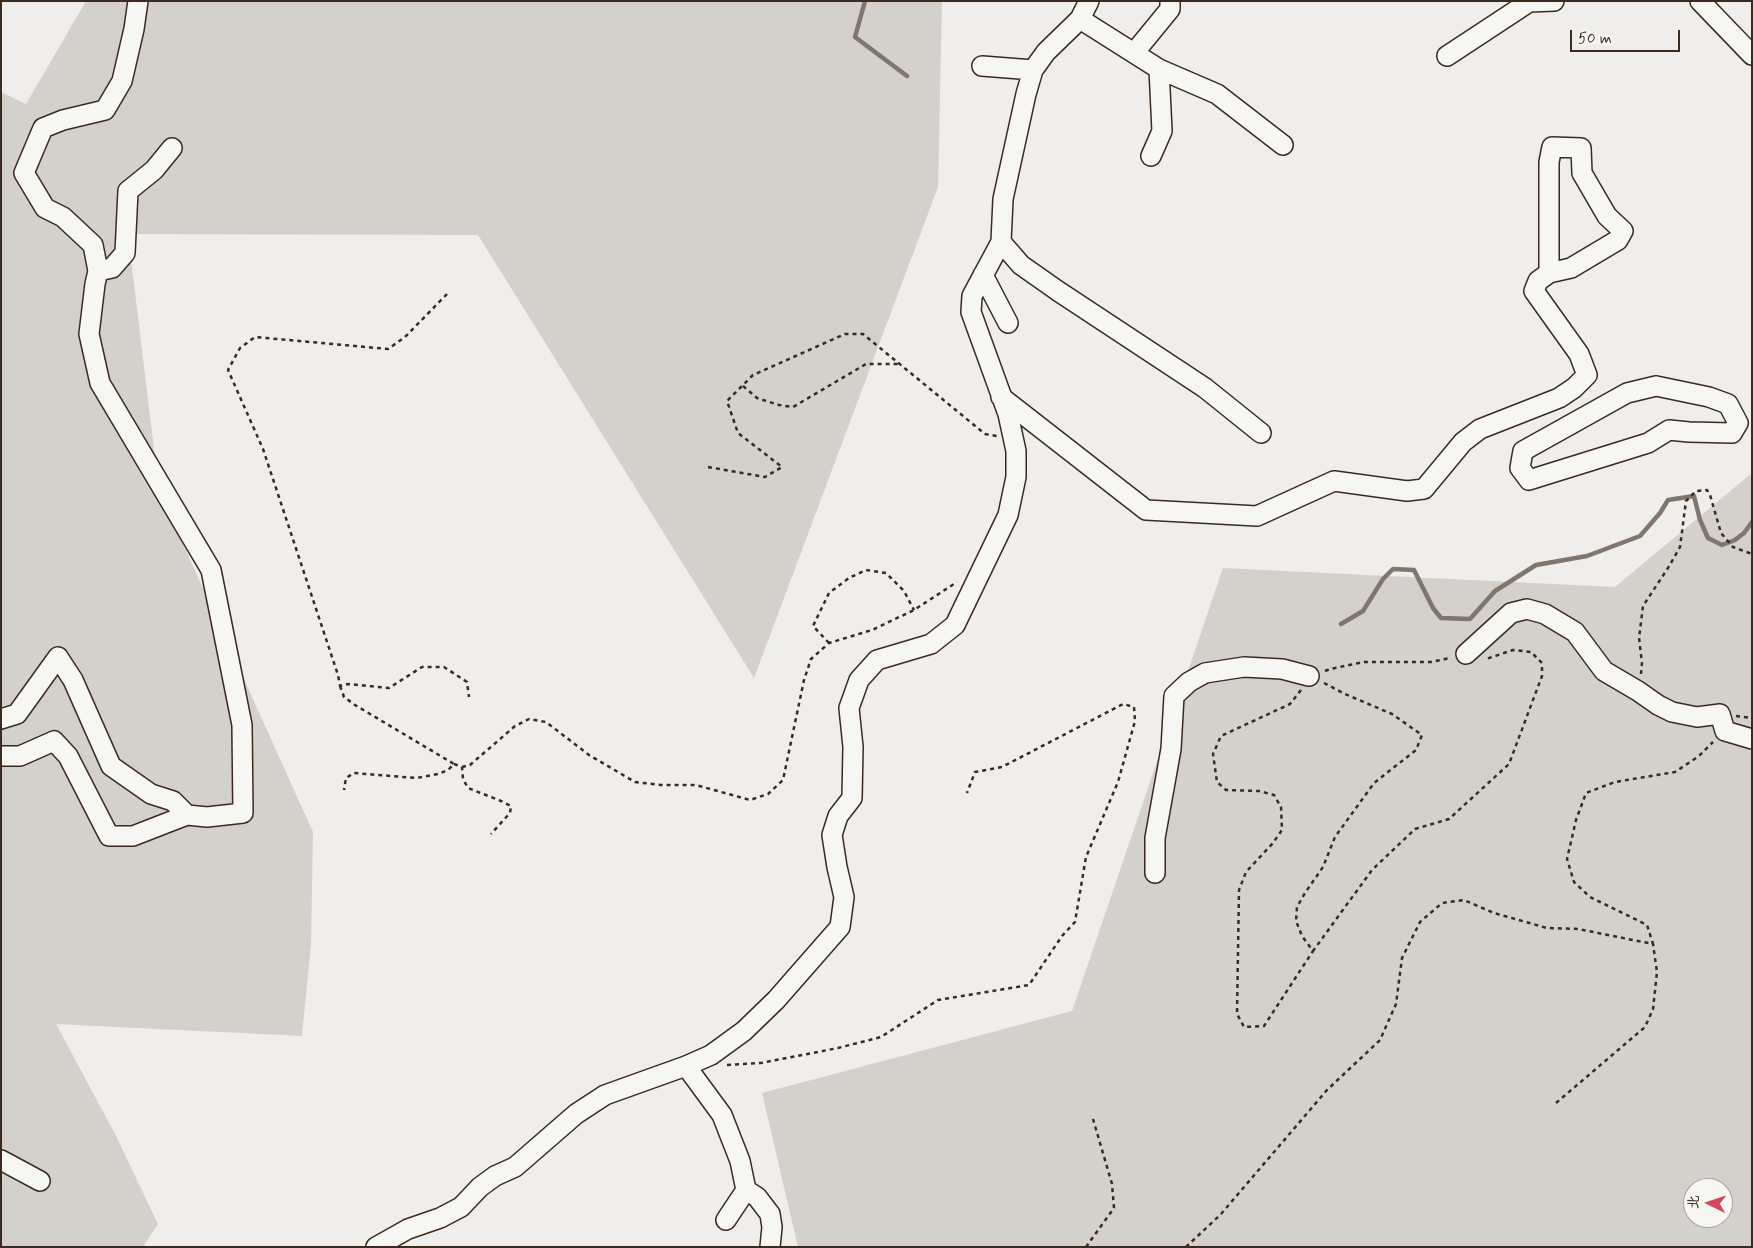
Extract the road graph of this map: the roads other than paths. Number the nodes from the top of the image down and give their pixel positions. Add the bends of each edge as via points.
1 (138, 1) edge
2 (1089, 1) edge
3 (1170, 1) edge
4 (1554, 1) edge
5 (1700, 1) edge
6 (1080, 19) junction
7 (1134, 53) junction
8 (1752, 54) edge
9 (1447, 56) dead end
10 (982, 66) dead end
11 (1159, 69) junction
12 (1033, 70) junction
13 (1283, 145) dead end
14 (172, 148) dead end
15 (1150, 156) dead end
16 (1000, 242) junction
17 (98, 271) junction
18 (1549, 273) junction
19 (983, 275) junction
20 (1008, 323) dead end
21 (1001, 396) junction
22 (1558, 398) junction
23 (1605, 405) junction
24 (1261, 433) dead end
25 (1466, 654) road end
26 (1315, 675) road end
27 (1, 719) edge
28 (1752, 739) edge
29 (1, 756) edge
30 (186, 815) junction
31 (1155, 873) dead end
32 (686, 1066) junction
33 (1, 1160) edge
34 (40, 1181) dead end
35 (746, 1190) junction
36 (726, 1220) dead end
37 (376, 1247) edge
38 (770, 1247) edge

1 - 17 street via 122,81 105,110 44,128 24,173 45,208 63,217 93,245
2 - 6 street
3 - 7 street via 1170,9
4 - 9 street via 1529,2
5 - 8 street
6 - 7 street
6 - 12 street
7 - 11 street
10 - 12 street
11 - 13 street via 1217,94
11 - 15 street via 1162,131
12 - 16 street via 1003,199
14 - 17 street via 154,170 128,192 125,253 112,268
16 - 19 street
16 - 24 street via 1021,265 1205,388
17 - 30 street via 89,334 100,383 212,570 242,725 244,813
18 - 18 street via 1570,268 1618,240 1623,231 1607,216 1582,173 1581,148 1552,147 1549,162
18 - 22 street via 1538,281 1534,291 1579,354 1587,375
19 - 20 street
19 - 21 street via 972,296 970,312
21 - 22 street via 1146,510 1257,516 1334,481 1407,491 1424,489 1463,442 1480,429
21 - 32 street via 1012,426 1016,477 1008,515 956,625 932,644 878,660 859,680 849,708 853,747 852,798 838,816 832,835 844,897 840,927 744,1031 711,1055
22 - 23 street
23 - 23 street via 1627,393 1656,386 1728,404 1738,423 1732,433 1669,430 1648,443 1529,480 1520,468 1523,451
25 - 28 street via 1511,613 1527,609 1545,614 1575,632 1604,671 1658,705 1672,712 1697,717 1720,714 1725,731
26 - 31 street via 1244,667 1205,673 1174,696 1171,749 1155,838
27 - 30 street via 17,714 58,657 73,680 111,766 151,794 173,801
29 - 30 street via 20,756 54,740 68,756 109,836 133,836
32 - 35 street via 722,1115 740,1161
32 - 37 street via 605,1095 576,1114 515,1167 495,1176 461,1206
33 - 34 street
35 - 36 street
35 - 38 street via 757,1197 770,1214

